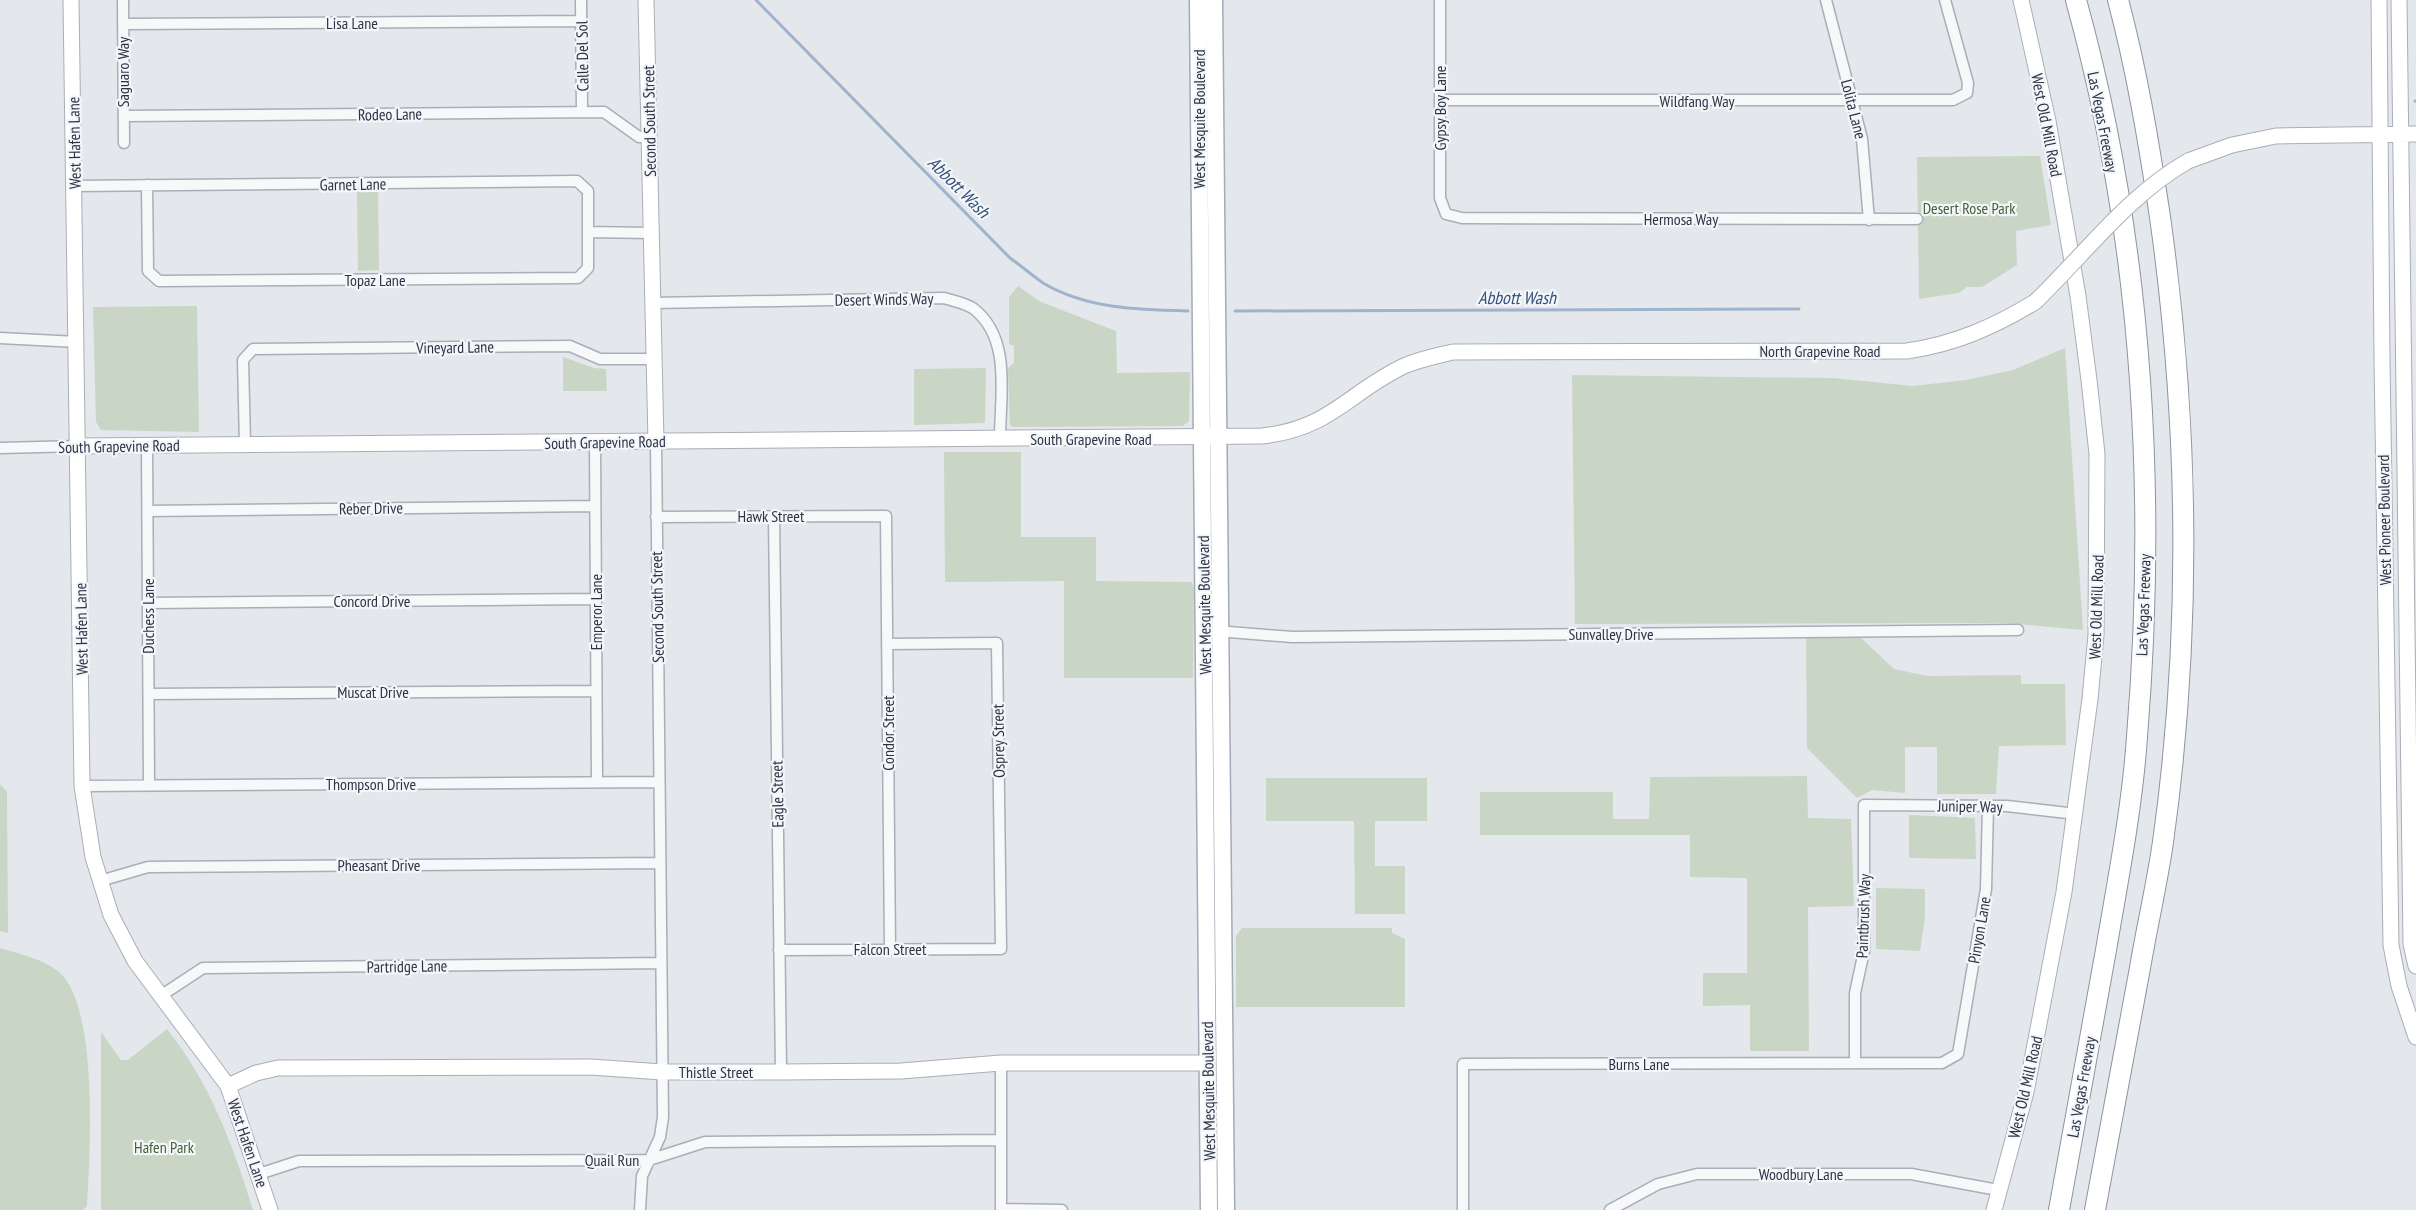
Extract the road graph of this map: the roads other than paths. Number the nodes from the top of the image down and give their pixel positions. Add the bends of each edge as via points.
1 (71, 0) edge
2 (123, 0) edge
3 (581, 0) edge
4 (646, 0) edge
5 (1198, 0) edge
6 (1214, 0) edge
7 (1440, 0) edge
8 (1826, 0) edge
9 (1945, 0) edge
10 (2021, 0) edge
11 (2076, 0) edge
12 (2118, 0) edge
13 (2379, 0) edge
14 (2399, 0) edge
15 (581, 21) junction
16 (123, 24) junction
17 (1441, 100) junction
18 (1853, 102) junction
19 (582, 112) junction
20 (124, 116) junction
21 (2409, 134) edge
22 (2380, 135) junction
23 (649, 137) junction
24 (124, 143) dead end
25 (1207, 146) junction
26 (147, 185) junction
27 (74, 186) junction
28 (1446, 214) joint
29 (1917, 219) dead end
30 (1869, 220) junction
31 (588, 232) junction
32 (651, 233) junction
33 (653, 303) junction
34 (0, 338) edge
35 (77, 342) junction
36 (654, 359) junction
37 (1211, 438) junction
38 (1000, 439) junction
39 (595, 442) junction
40 (656, 442) junction
41 (245, 445) junction
42 (79, 446) junction
43 (147, 446) junction
44 (0, 448) edge
45 (595, 506) junction
46 (147, 511) junction
47 (774, 516) junction
48 (886, 516) joint
49 (656, 517) junction
50 (596, 599) junction
51 (148, 603) junction
52 (2386, 605) junction
53 (2018, 630) dead end
54 (1212, 631) junction
55 (887, 644) junction
56 (2408, 689) junction
57 (596, 691) junction
58 (149, 694) junction
59 (659, 782) junction
60 (597, 783) junction
61 (82, 786) junction
62 (149, 786) junction
63 (1864, 805) joint
64 (1989, 806) junction
65 (2076, 814) junction
66 (660, 863) junction
67 (100, 881) junction
68 (890, 949) junction
69 (1001, 949) joint
70 (779, 950) junction
71 (661, 963) junction
72 (2416, 966) edge
73 (162, 995) junction
74 (2416, 1037) edge
75 (1958, 1054) joint
76 (1001, 1063) junction
77 (1216, 1063) junction
78 (1856, 1063) junction
79 (662, 1072) junction
80 (781, 1072) junction
81 (228, 1086) junction
82 (1001, 1140) junction
83 (649, 1160) junction
84 (259, 1174) junction
85 (1998, 1190) junction
86 (270, 1210) edge
87 (640, 1210) edge
88 (1002, 1210) edge
89 (1062, 1210) edge
90 (1209, 1210) edge
91 (1226, 1210) edge
92 (1463, 1210) edge
93 (1610, 1210) edge
94 (1994, 1210) edge
95 (2059, 1210) edge
96 (2095, 1210) edge

1 - 27 main road, West Hafen Lane
2 - 16 street, Saguaro Way
3 - 15 street, Calle Del Sol
4 - 23 main road, Second South Street
5 - 25 main road, West Mesquite Boulevard
6 - 25 main road, West Mesquite Boulevard
7 - 17 street, Gypsy Boy Lane
8 - 18 street, Lolita Lane
9 - 18 street, Wildfang Way via 1968,83 1967,93 1953,100
10 - 65 main road, West Old Mill Road via 2048,122 2079,296 2097,454 2096,634
11 - 95 highway, Las Vegas Freeway via 2111,150 2130,279 2146,509 2137,739 2126,831
12 - 96 highway via 2148,138 2178,374 2184,498 2182,605 2174,747 2163,844
13 - 22 main road, West Pioneer Boulevard
14 - 21 main road, West Pioneer Boulevard
15 - 16 street, Lisa Lane
15 - 19 street, Calle Del Sol
16 - 20 street, Saguaro Way
17 - 18 street, Wildfang Way
17 - 28 street, Gypsy Boy Lane via 1440,198
18 - 30 street, Lolita Lane via 1862,139
19 - 20 street, Rodeo Lane
19 - 23 street, Rodeo Lane via 604,112 639,137
20 - 24 street, Saguaro Way
21 - 22 main road, North Grapevine Road
21 - 56 main road, West Pioneer Boulevard
22 - 37 main road, North Grapevine Road, bridge via 2276,136 2232,145 2188,161 2129,203 2035,302 1975,334 1937,346 1907,351 1453,352 1404,366 1307,427 1284,434
22 - 52 main road, West Pioneer Boulevard
23 - 32 main road, Second South Street
25 - 37 main road, West Mesquite Boulevard
26 - 27 street, Garnet Lane
26 - 31 street, Garnet Lane via 577,182 588,191
26 - 31 street, Topaz Lane via 148,271 159,281 578,278 588,268
27 - 35 main road, West Hafen Lane
28 - 30 street, Hermosa Way via 1462,218
29 - 30 street, Hermosa Way
31 - 32 street
32 - 33 main road, Second South Street
33 - 36 main road, Second South Street
33 - 38 street, Desert Winds Way via 944,298 973,308 990,326 1000,350
34 - 35 street
35 - 42 main road, West Hafen Lane
36 - 40 main road, Second South Street
36 - 41 street, Vineyard Lane via 600,359 570,346 254,349 243,360
37 - 38 main road, South Grapevine Road
37 - 54 main road, West Mesquite Boulevard
38 - 40 main road, South Grapevine Road
39 - 40 main road, South Grapevine Road
39 - 41 main road, South Grapevine Road
39 - 45 street, Emperor Lane
40 - 49 street, Second South Street
41 - 43 main road, South Grapevine Road
42 - 43 main road, South Grapevine Road
42 - 44 street, South Grapevine Road
42 - 61 main road, West Hafen Lane
43 - 46 street, Duchess Lane
45 - 46 street, Reber Drive
45 - 50 street, Emperor Lane
46 - 51 street, Duchess Lane
47 - 48 street, Hawk Street
47 - 49 street, Hawk Street
47 - 70 street, Eagle Street
48 - 55 street, Condor Street
49 - 59 street, Second South Street
50 - 51 street, Concord Drive
50 - 57 street, Emperor Lane
51 - 58 street, Duchess Lane
52 - 56 main road via 2396,613 2400,673
52 - 74 main road, West Pioneer Boulevard via 2391,945 2399,986
53 - 54 street, Sunvalley Drive via 1292,637
54 - 77 main road, West Mesquite Boulevard
55 - 68 street, Condor Street
55 - 69 street, Osprey Street via 997,643
56 - 72 main road, West Pioneer Boulevard via 2411,944
57 - 58 street, Muscat Drive
57 - 60 street, Emperor Lane
58 - 62 street, Duchess Lane
59 - 60 street, Thompson Drive
59 - 66 street, Second South Street
60 - 62 street, Thompson Drive
61 - 62 street, Thompson Drive
61 - 67 main road, West Hafen Lane via 85,820
63 - 64 street, Juniper Way
63 - 78 street, Paintbrush Way via 1864,951 1855,993
64 - 65 street, Juniper Way
64 - 75 street, Pinyon Lane via 1986,889
65 - 85 main road, West Old Mill Road via 2026,1092
66 - 67 street, Pheasant Drive via 148,867
66 - 71 street, Second South Street
67 - 73 main road, West Hafen Lane via 111,915 135,961
68 - 69 street, Falcon Street
68 - 70 street, Falcon Street
70 - 80 street, Eagle Street
71 - 73 street, Partridge Lane via 203,968
71 - 79 street, Second South Street
73 - 81 main road, West Hafen Lane
75 - 78 street, Burns Lane via 1942,1063
76 - 77 main road, Thistle Street
76 - 80 main road, Thistle Street via 901,1071
76 - 82 street
77 - 90 main road, West Mesquite Boulevard
77 - 91 main road, West Mesquite Boulevard
78 - 92 street, Burns Lane via 1462,1064
79 - 80 main road, Thistle Street
79 - 81 main road, Thistle Street via 591,1067 278,1068
79 - 83 street, Second South Street via 663,1117 660,1137
81 - 84 main road, West Hafen Lane
82 - 83 street, Quail Run via 705,1142
82 - 88 street
83 - 84 street, Quail Run via 299,1161
83 - 87 street, Second South Street via 642,1176
84 - 86 main road, West Hafen Lane
85 - 93 street, Woodbury Lane via 1911,1174 1697,1174 1658,1184
85 - 94 main road, West Old Mill Road
88 - 89 street

